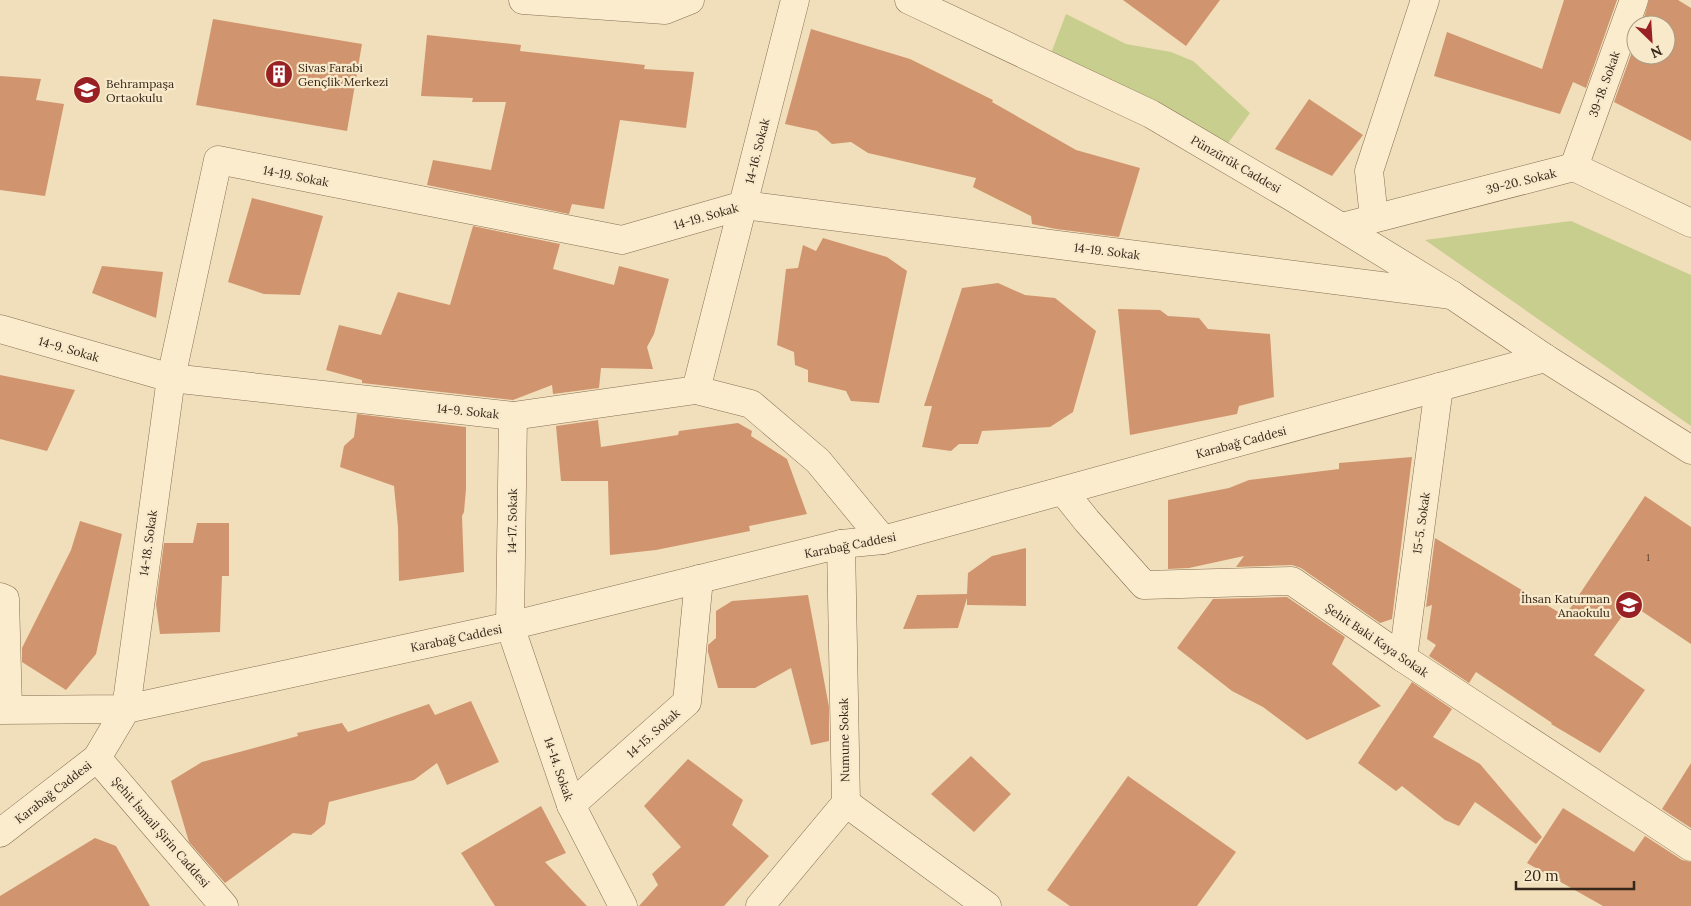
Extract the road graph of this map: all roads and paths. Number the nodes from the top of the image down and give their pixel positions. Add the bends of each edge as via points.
1 (523, 0) edge
2 (690, 0) edge
3 (795, 0) edge
4 (909, 0) edge
5 (1634, 0) edge
6 (1423, 1) edge
7 (1574, 167) junction
8 (744, 204) junction
9 (1374, 218) junction
10 (1691, 223) edge
11 (1342, 227) junction
12 (1452, 295) junction
13 (0, 329) edge
14 (1545, 358) junction
15 (171, 378) junction
16 (1439, 387) junction
17 (696, 390) junction
18 (513, 416) junction
19 (1691, 450) edge
20 (1063, 491) junction
21 (883, 540) junction
22 (841, 544) junction
23 (699, 579) junction
24 (0, 597) edge
25 (510, 626) junction
26 (1403, 658) junction
27 (4, 709) edge
28 (126, 709) junction
29 (97, 758) junction
30 (846, 803) junction
31 (571, 805) junction
32 (0, 833) edge
33 (1691, 847) edge
34 (224, 906) edge
35 (623, 906) edge
36 (760, 906) edge
37 (987, 906) edge

1 - 2 street via 665,10
3 - 8 street, 14-16. Sokak
4 - 11 street, Pünzürük Caddesi via 1151,114
5 - 7 street, 39-18. Sokak
6 - 9 street via 1369,171
7 - 9 street, 39-20. Sokak
7 - 10 street
8 - 12 street, 14-19. Sokak
8 - 15 street, 14-19. Sokak via 622,240 218,160
8 - 17 street, 14-16. Sokak
9 - 11 street, 39-20. Sokak
11 - 12 street, Pünzürük Caddesi
12 - 14 street, Pünzürük Caddesi
13 - 15 street, 14-9. Sokak
14 - 16 street, Karabağ Caddesi
14 - 19 street
15 - 18 street, 14-9. Sokak
15 - 28 street, 14-18. Sokak
16 - 20 street, Karabağ Caddesi
16 - 26 street, 15-5. Sokak
17 - 18 street, 14-9. Sokak
17 - 21 street, 14-9. Sokak via 751,404 818,461
18 - 25 street, 14-17. Sokak
20 - 21 street, Karabağ Caddesi
20 - 26 street, Şehit Baki Kaya Sokak via 1144,585 1292,581
21 - 22 street, Karabağ Caddesi
22 - 23 street, Karabağ Caddesi
22 - 30 street, Numune Sokak
23 - 25 street, Karabağ Caddesi
23 - 31 street, 14-15. Sokak via 687,702
24 - 27 street via 5,599
25 - 28 street, Karabağ Caddesi
25 - 31 street, 14-14. Sokak
26 - 33 street, Şehit Baki Kaya Sokak
27 - 28 street
28 - 29 street, Karabağ Caddesi
29 - 32 street, Karabağ Caddesi
29 - 34 street, Şehit İsmail Şirin Caddesi
30 - 36 street
30 - 37 street
31 - 35 street, 14-14. Sokak

